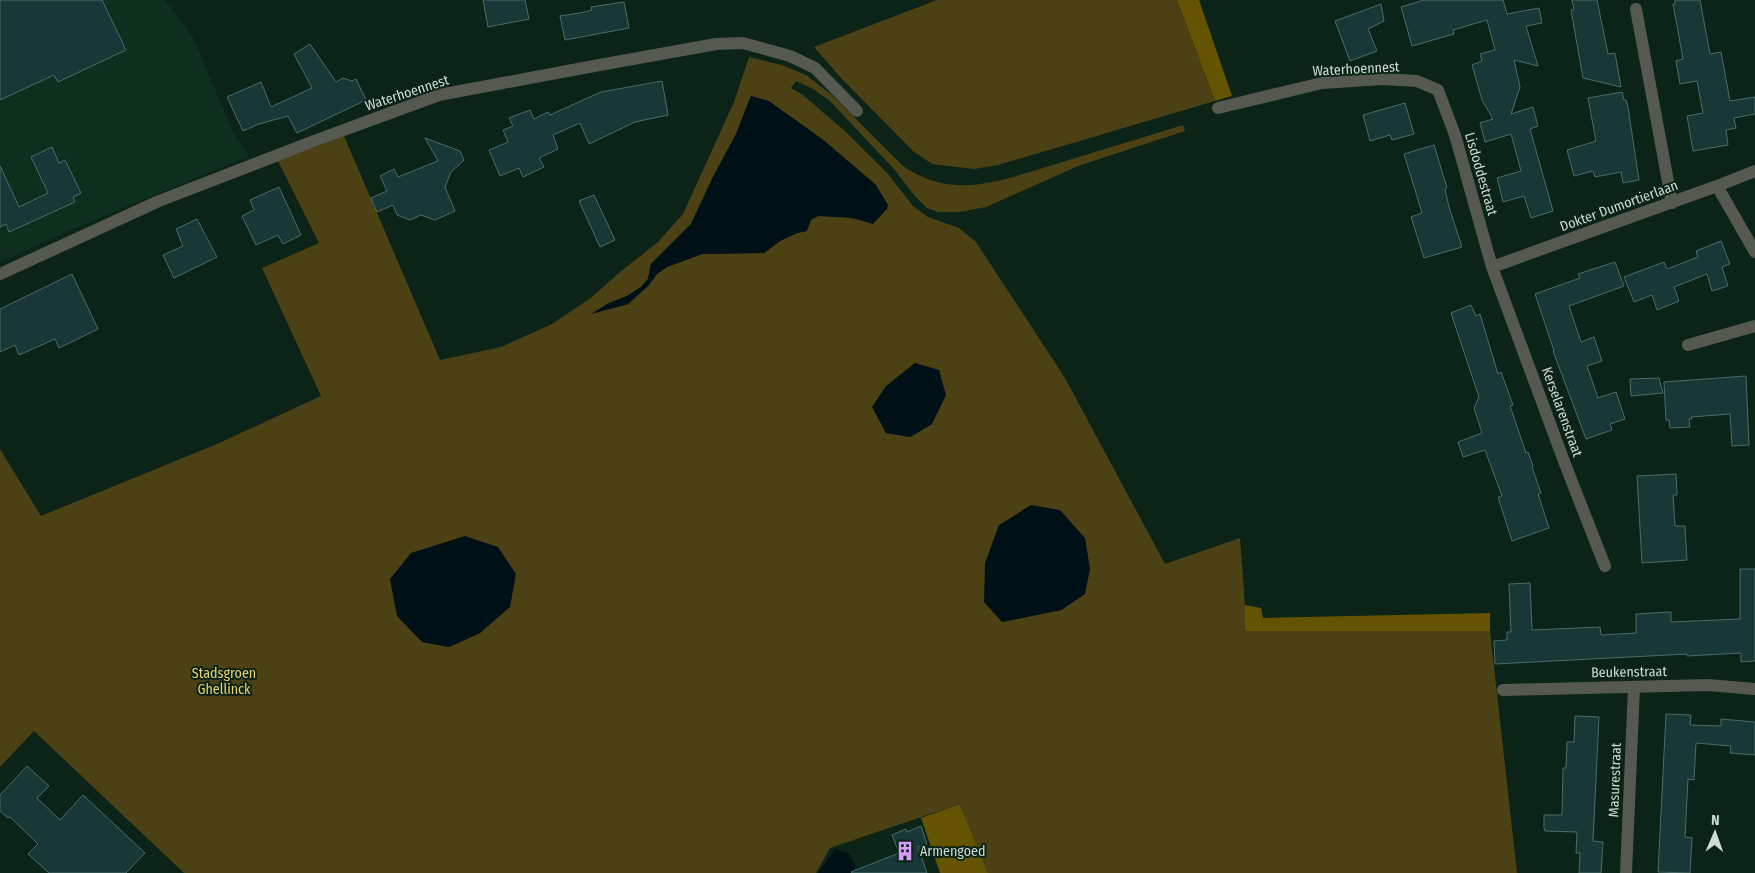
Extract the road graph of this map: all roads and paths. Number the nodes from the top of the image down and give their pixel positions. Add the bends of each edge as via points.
1 (1636, 10) dead end
2 (1438, 90) joint
3 (1218, 108) dead end
4 (857, 111) dead end
5 (1755, 171) edge
6 (1718, 186) junction
7 (1672, 203) junction
8 (1755, 252) edge
9 (1492, 267) junction
10 (0, 274) edge
11 (1755, 326) edge
12 (1688, 345) dead end
13 (1605, 566) dead end
14 (1634, 688) junction
15 (1755, 689) edge
16 (1503, 690) dead end
17 (1626, 873) edge

1 - 7 street
2 - 3 street, Waterhoennest via 1417,82 1391,80 1322,83
2 - 9 street, Lisdoddestraat via 1455,135
4 - 10 street, Waterhoennest via 815,68 790,56 743,43 716,44 439,95 151,204
5 - 6 street, Dokter Dumortierlaan
6 - 7 street, Dokter Dumortierlaan
6 - 8 street
7 - 9 street, Dokter Dumortierlaan
9 - 13 street, Kerselarenstraat
11 - 12 street
14 - 15 street, Beukenstraat via 1708,685
14 - 16 street, Beukenstraat
14 - 17 street, Masurestraat

